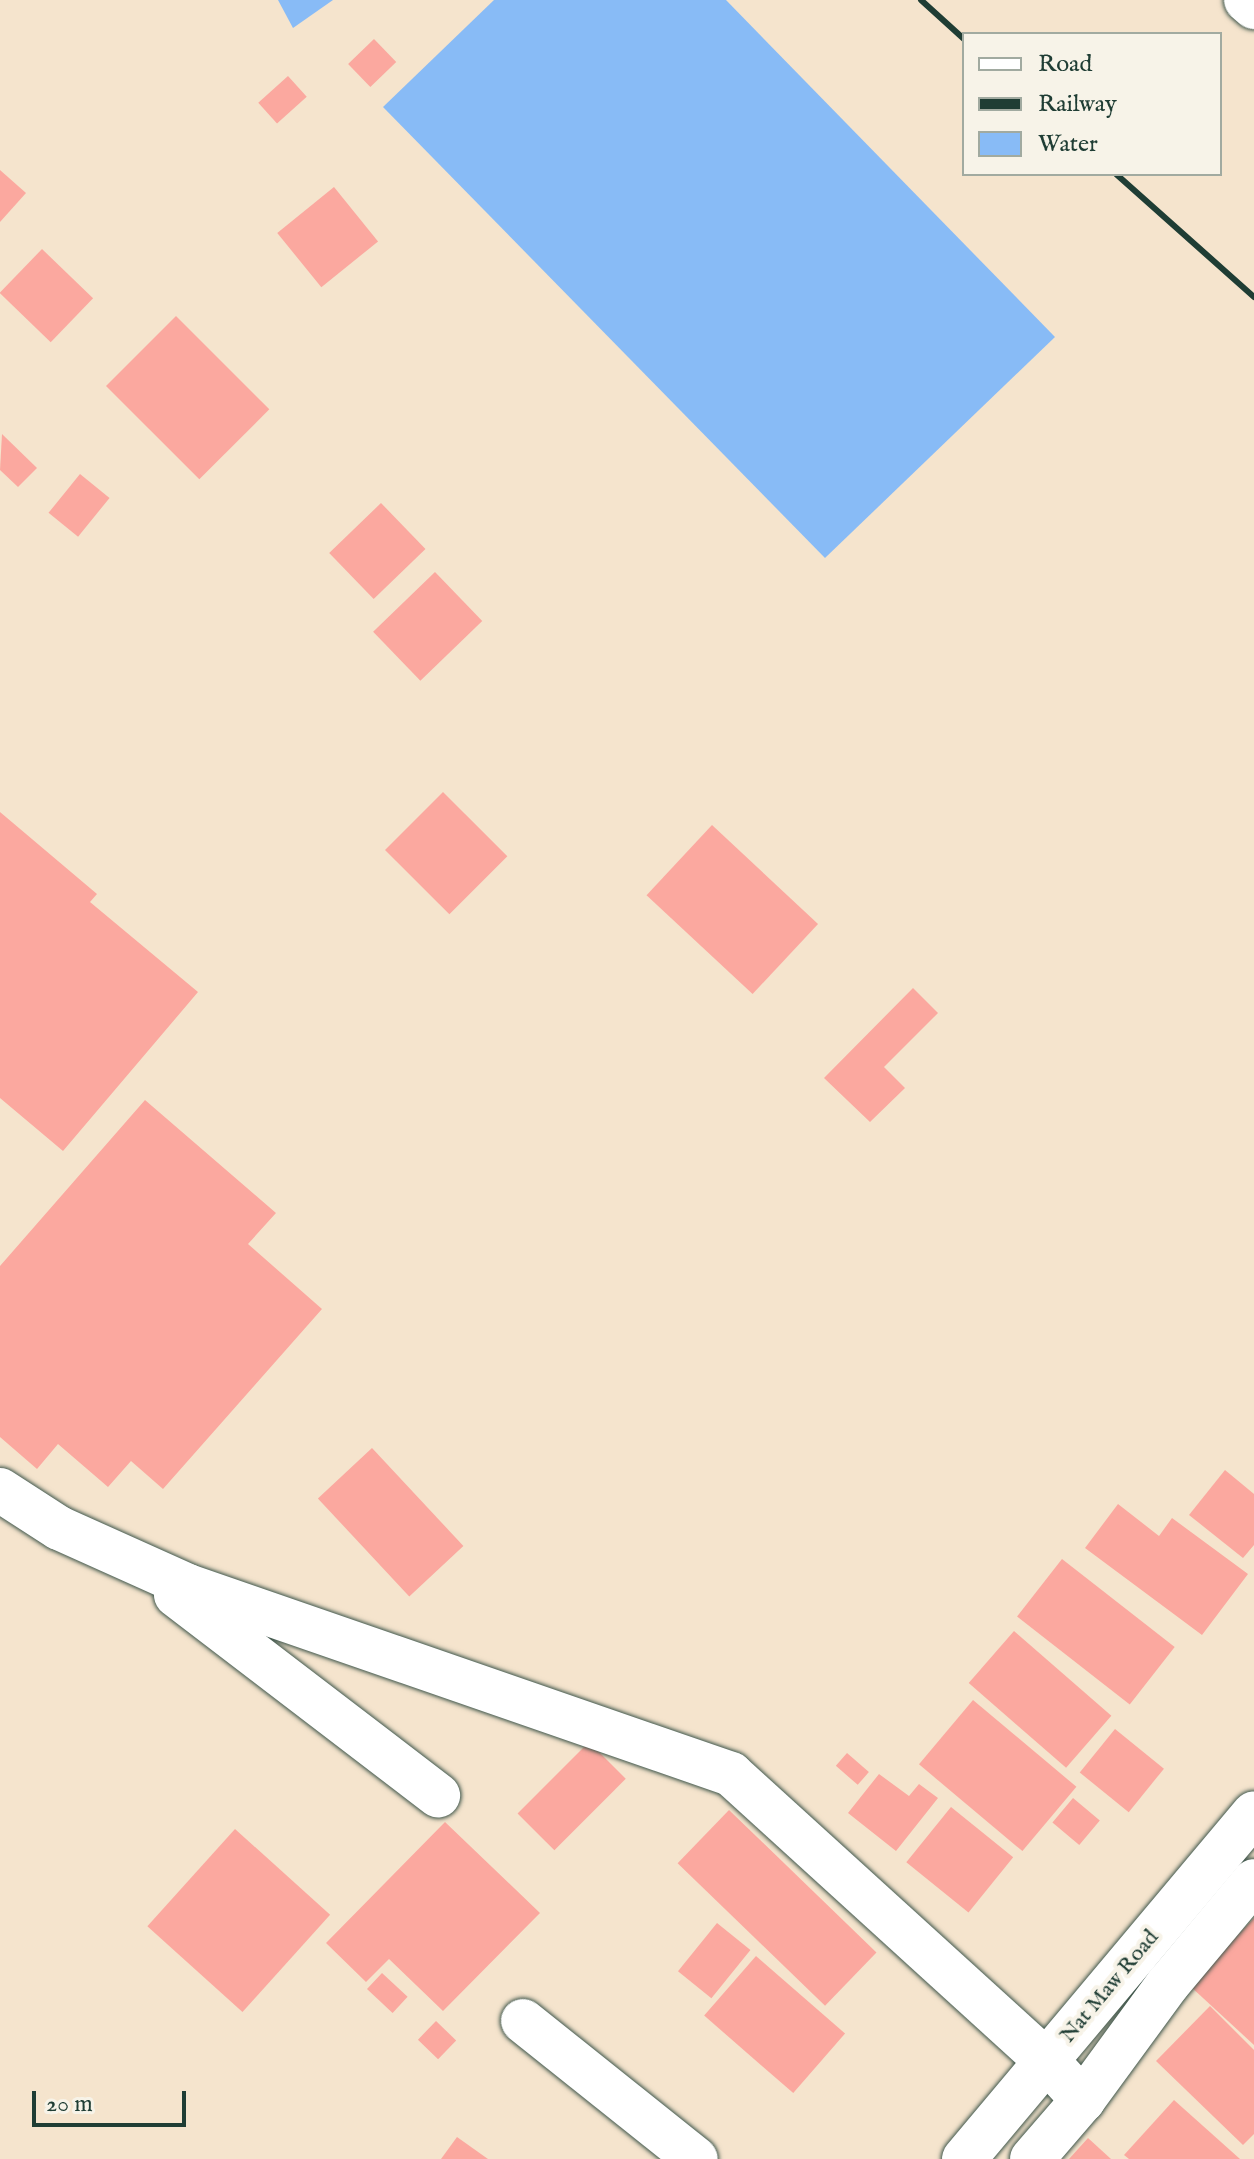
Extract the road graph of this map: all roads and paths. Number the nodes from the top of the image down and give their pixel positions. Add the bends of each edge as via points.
1 (1246, 0) edge
2 (1254, 7) edge
3 (0, 1490) edge
4 (130, 1559) junction
5 (438, 1795) dead end
6 (1254, 1813) edge
7 (1254, 1881) edge
8 (523, 2021) dead end
9 (1048, 2062) junction
10 (1083, 2100) junction
11 (696, 2159) edge
12 (964, 2159) edge
13 (1032, 2159) edge

1 - 2 street
3 - 4 street via 59,1528
4 - 5 street
4 - 9 street via 188,1586 731,1774
6 - 9 street, Nat Maw Road
7 - 10 street, Nat Maw Road via 1168,1984
8 - 11 street
9 - 10 street
9 - 12 street, Nat Maw Road
10 - 13 street, Nat Maw Road

